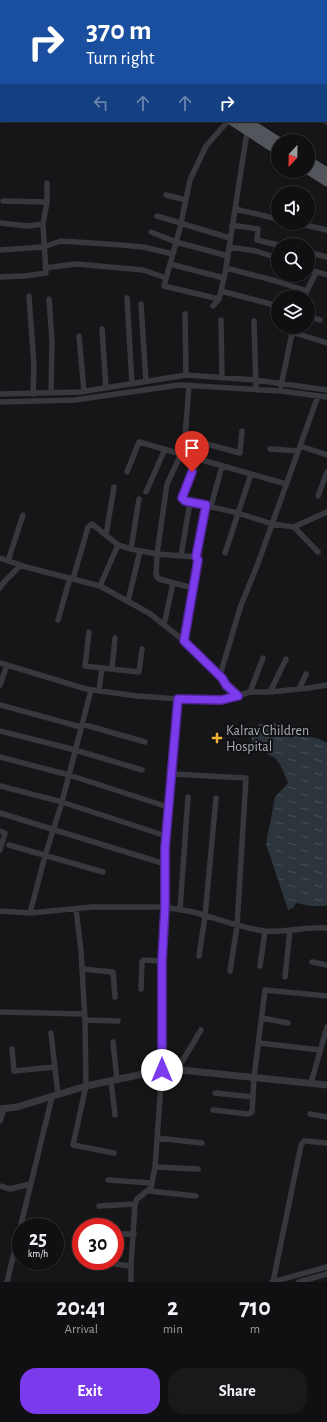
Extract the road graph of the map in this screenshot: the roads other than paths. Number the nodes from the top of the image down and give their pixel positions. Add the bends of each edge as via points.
1 (227, 122) edge
2 (233, 122) edge
3 (249, 122) edge
4 (247, 132) junction
5 (271, 136) edge
6 (271, 147) edge
7 (315, 166) edge
8 (315, 172) edge
9 (326, 175) edge
10 (47, 183) dead end
11 (166, 195) dead end
12 (186, 200) junction
13 (3, 201) dead end
14 (47, 202) junction
15 (235, 209) junction
16 (157, 216) dead end
17 (271, 217) edge
18 (0, 223) edge
19 (181, 223) junction
20 (43, 224) junction
21 (232, 225) junction
22 (315, 227) edge
23 (327, 230) edge
24 (151, 232) dead end
25 (230, 238) junction
26 (176, 242) junction
27 (271, 243) edge
28 (44, 247) junction
29 (229, 247) junction
30 (0, 250) edge
31 (172, 254) junction
32 (315, 254) edge
33 (228, 256) junction
34 (271, 256) edge
35 (327, 257) edge
36 (170, 264) junction
37 (45, 268) junction
38 (226, 268) junction
39 (316, 272) joint
40 (327, 275) edge
41 (0, 277) edge
42 (166, 278) junction
43 (224, 278) junction
44 (304, 290) edge
45 (307, 290) edge
46 (221, 291) junction
47 (29, 296) dead end
48 (127, 298) dead end
49 (48, 299) dead end
50 (219, 299) junction
51 (141, 304) dead end
52 (271, 304) edge
53 (214, 306) dead end
54 (185, 314) dead end
55 (315, 318) edge
56 (221, 320) dead end
57 (320, 320) dead end
58 (254, 321) dead end
59 (102, 329) dead end
60 (292, 334) edge
61 (303, 334) edge
62 (79, 336) dead end
63 (327, 343) edge
64 (186, 376) junction
65 (222, 378) junction
66 (256, 380) junction
67 (146, 382) junction
68 (132, 384) junction
69 (282, 384) junction
70 (189, 385) junction
71 (106, 388) junction
72 (256, 389) junction
73 (280, 390) junction
74 (327, 390) edge
75 (84, 391) junction
76 (51, 392) junction
77 (0, 394) edge
78 (33, 394) junction
79 (318, 396) junction
80 (327, 397) edge
81 (0, 402) edge
82 (242, 431) dead end
83 (270, 448) dead end
84 (165, 449) junction
85 (299, 449) junction
86 (181, 454) junction
87 (327, 455) edge
88 (198, 459) junction
89 (222, 466) junction
90 (127, 472) dead end
91 (327, 472) edge
92 (251, 474) junction
93 (286, 484) junction
94 (114, 487) dead end
95 (146, 492) dead end
96 (318, 496) dead end
97 (139, 499) dead end
98 (190, 502) junction
99 (209, 506) junction
100 (327, 512) edge
101 (238, 513) junction
102 (23, 515) dead end
103 (272, 524) junction
104 (294, 527) junction
105 (106, 535) junction
106 (118, 545) junction
107 (131, 549) junction
108 (140, 551) junction
109 (318, 552) dead end
110 (225, 553) dead end
111 (157, 554) junction
112 (181, 556) junction
113 (196, 557) junction
114 (0, 558) edge
115 (8, 561) junction
116 (21, 565) junction
117 (71, 578) junction
118 (173, 583) junction
119 (100, 586) junction
120 (0, 588) edge
121 (193, 588) junction
122 (128, 601) junction
123 (58, 620) dead end
124 (164, 625) junction
125 (89, 632) dead end
126 (116, 638) dead end
127 (184, 641) junction
128 (142, 649) dead end
129 (263, 658) dead end
130 (286, 659) dead end
131 (0, 663) edge
132 (7, 665) junction
133 (102, 668) junction
134 (112, 669) junction
135 (306, 674) dead end
136 (222, 678) junction
137 (0, 685) edge
138 (327, 685) edge
139 (299, 689) junction
140 (91, 690) junction
141 (99, 691) junction
142 (250, 692) junction
143 (270, 692) junction
144 (238, 696) junction
145 (178, 699) junction
146 (0, 704) edge
147 (82, 725) junction
148 (0, 731) edge
149 (146, 742) dead end
150 (75, 750) junction
151 (0, 757) edge
152 (142, 770) dead end
153 (172, 774) junction
154 (69, 775) junction
155 (0, 786) edge
156 (188, 797) dead end
157 (216, 798) dead end
158 (62, 802) junction
159 (168, 807) junction
160 (0, 813) edge
161 (53, 829) junction
162 (0, 831) edge
163 (166, 836) junction
164 (9, 845) dead end
165 (0, 850) edge
166 (45, 856) junction
167 (165, 864) junction
168 (103, 872) dead end
169 (165, 907) junction
170 (76, 909) junction
171 (180, 910) junction
172 (0, 911) edge
173 (30, 913) junction
174 (206, 916) junction
175 (237, 926) junction
176 (327, 928) edge
177 (290, 930) junction
178 (265, 931) junction
179 (199, 956) dead end
180 (162, 961) junction
181 (312, 962) dead end
182 (327, 965) edge
183 (260, 966) dead end
184 (82, 969) junction
185 (230, 971) dead end
186 (285, 976) dead end
187 (141, 989) dead end
188 (327, 996) edge
189 (115, 997) dead end
190 (0, 1012) edge
191 (85, 1014) junction
192 (262, 1018) junction
193 (85, 1020) junction
194 (118, 1020) dead end
195 (288, 1023) dead end
196 (327, 1027) edge
197 (201, 1030) dead end
198 (51, 1033) dead end
199 (114, 1042) dead end
200 (259, 1043) junction
201 (12, 1049) dead end
202 (320, 1050) junction
203 (55, 1067) junction
204 (162, 1070) junction
205 (177, 1070) junction
206 (254, 1077) junction
207 (114, 1081) junction
208 (311, 1083) junction
209 (327, 1085) edge
210 (86, 1086) junction
211 (215, 1093) dead end
212 (55, 1096) junction
213 (253, 1097) junction
214 (2, 1109) edge
215 (213, 1110) dead end
216 (310, 1114) dead end
217 (115, 1115) dead end
218 (327, 1117) edge
219 (0, 1121) edge
220 (157, 1138) junction
221 (327, 1143) edge
222 (202, 1144) dead end
223 (114, 1153) dead end
224 (156, 1167) junction
225 (198, 1169) dead end
226 (108, 1180) dead end
227 (152, 1183) junction
228 (30, 1184) junction
229 (0, 1186) edge
230 (149, 1191) junction
231 (196, 1196) dead end
232 (135, 1204) junction
233 (99, 1206) dead end
234 (124, 1234) edge
235 (134, 1234) junction
236 (124, 1265) edge
237 (131, 1266) junction
238 (327, 1267) edge
239 (327, 1274) edge
240 (7, 1282) edge
241 (131, 1282) edge
242 (273, 1282) edge
243 (299, 1282) edge

1 - 12 street via 206,146 190,180
2 - 4 main road
3 - 5 main road
4 - 6 main road
4 - 15 street
7 - 9 main road
8 - 9 main road
10 - 14 street
11 - 12 street
12 - 19 street
13 - 14 street
14 - 20 street
15 - 17 street
15 - 21 street
16 - 19 street
18 - 20 street via 28,226
19 - 25 street
19 - 26 street
20 - 28 street
21 - 25 street
21 - 27 street via 258,229 257,240
22 - 23 street
24 - 26 street
25 - 29 street
26 - 31 street
26 - 33 street
28 - 30 street
28 - 31 street via 61,241 86,242
28 - 37 street
29 - 33 street
29 - 34 street
31 - 36 street
32 - 35 street
33 - 38 street
36 - 42 street
36 - 43 street
37 - 41 street via 46,273
37 - 42 street via 76,264 143,270
38 - 43 street
38 - 44 street
39 - 40 street
39 - 45 street
42 - 50 street via 164,286
43 - 46 street
46 - 50 street
46 - 52 street
47 - 78 street via 34,366
48 - 68 street
49 - 76 street via 52,341
50 - 53 street
51 - 67 street
54 - 64 street
55 - 57 street
56 - 65 street
58 - 66 street
59 - 71 street
60 - 69 street
61 - 63 street
62 - 75 street
64 - 65 street
64 - 67 street
65 - 66 street
66 - 69 street
66 - 72 street
67 - 68 street
68 - 71 street
69 - 73 street
69 - 74 street
70 - 72 street
70 - 81 street via 179,384 75,400
70 - 82 street via 185,438 240,453
71 - 75 street
72 - 73 street
73 - 79 street
75 - 76 street
76 - 78 street
77 - 78 street
79 - 80 street
79 - 85 street
83 - 85 street
84 - 86 street
84 - 90 street via 139,442
84 - 95 street
85 - 87 street
85 - 93 street
86 - 88 street
86 - 111 street via 167,484
88 - 89 street
88 - 98 street via 182,498
89 - 92 street
89 - 99 street
91 - 96 street
92 - 93 street
92 - 101 street
93 - 103 street
94 - 105 street
97 - 107 street
98 - 99 street
98 - 112 street
99 - 101 street
99 - 113 street
100 - 104 street
101 - 103 street
101 - 110 street
102 - 115 street
103 - 104 street
103 - 136 street via 241,605 221,672
104 - 109 street
105 - 106 street
105 - 117 street via 92,524 88,528
106 - 107 street
106 - 119 street
107 - 108 street
108 - 111 street
108 - 122 street
111 - 112 street
111 - 118 street via 157,578
112 - 113 street
113 - 121 street via 198,560
114 - 115 street
115 - 116 street
116 - 117 street
116 - 120 street
117 - 119 street
117 - 123 street
118 - 121 street
118 - 124 street
119 - 122 street
121 - 127 street
122 - 124 street
124 - 127 street
125 - 133 street via 85,666
126 - 134 street
127 - 136 street
128 - 134 street via 138,672
129 - 142 street
130 - 143 street
131 - 132 street
132 - 137 street
132 - 140 street
133 - 134 street
133 - 141 street
135 - 139 street
136 - 144 street
138 - 139 street
139 - 143 street
140 - 141 street
140 - 147 street
141 - 145 street
142 - 143 street
142 - 144 street
144 - 145 street via 221,700
145 - 153 street
146 - 147 street
147 - 149 street
147 - 150 street
148 - 150 street
150 - 152 street
150 - 154 street
151 - 154 street
153 - 159 street
153 - 175 street via 246,778
154 - 158 street
154 - 159 street
155 - 158 street
156 - 171 street
157 - 174 street
158 - 161 street
158 - 163 street
159 - 163 street
160 - 161 street
161 - 166 street
161 - 167 street
162 - 165 street via 5,833
163 - 167 street
164 - 166 street
166 - 168 street
166 - 173 street
167 - 169 street
169 - 170 street
169 - 171 street
169 - 180 street
170 - 173 street
170 - 184 street
171 - 174 street
172 - 173 street
174 - 175 street
174 - 179 street
175 - 178 street
175 - 185 street
176 - 177 street
177 - 178 street
177 - 186 street
178 - 183 street
180 - 187 street via 143,960
180 - 204 street
181 - 182 street
184 - 189 street via 113,972
184 - 191 street
188 - 192 street via 266,990
190 - 191 street
191 - 193 street
192 - 195 street
192 - 200 street
193 - 194 street
193 - 210 street
196 - 202 street
197 - 205 street
198 - 203 street
199 - 207 street
200 - 202 street
200 - 206 street
201 - 203 street via 14,1071
202 - 208 street
203 - 212 street
204 - 205 street
204 - 207 street
204 - 220 street
205 - 206 street
206 - 208 street
206 - 213 street
207 - 210 street
207 - 217 street
208 - 209 street
210 - 212 street
210 - 223 street via 73,1145
211 - 213 street
212 - 214 street
212 - 228 street
213 - 215 street via 251,1113
214 - 219 street
216 - 218 street
220 - 222 street
220 - 224 street
221 - 242 street via 304,1141 301,1145
224 - 225 street
224 - 227 street
226 - 227 street
227 - 230 street
228 - 229 street via 10,1189
228 - 240 street
230 - 231 street
230 - 232 street via 137,1199
232 - 233 street
232 - 235 street
234 - 235 street
235 - 237 street
236 - 237 street
237 - 241 street
238 - 242 street
239 - 243 street

